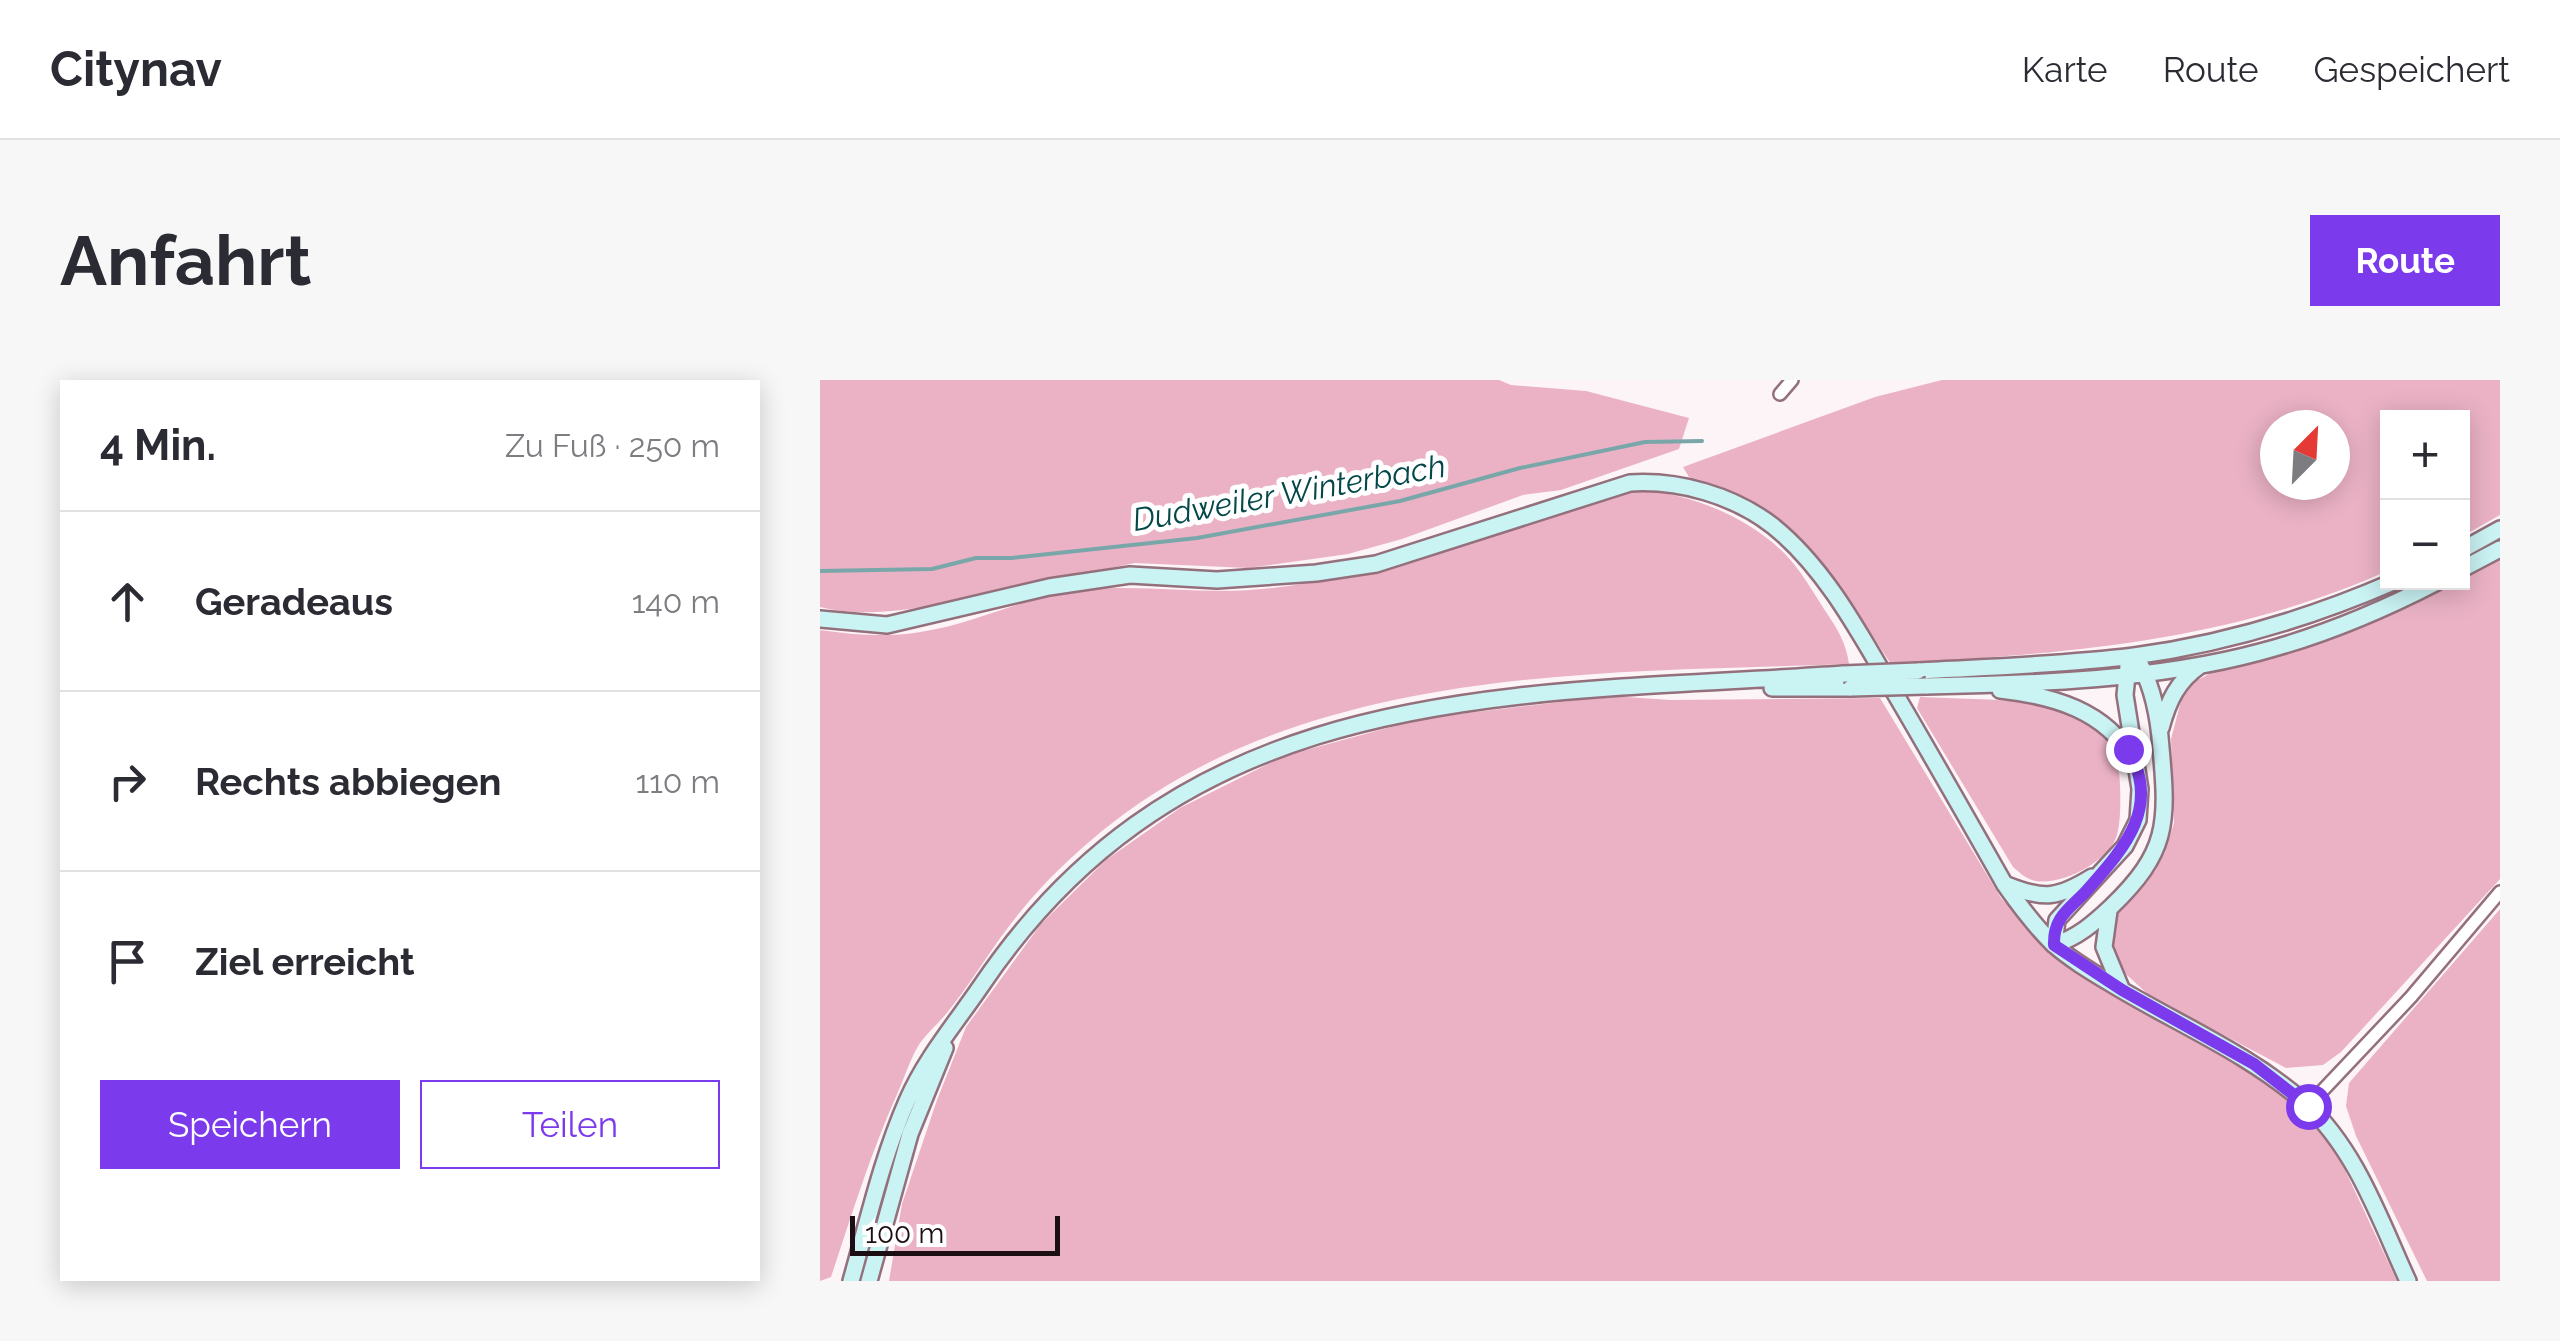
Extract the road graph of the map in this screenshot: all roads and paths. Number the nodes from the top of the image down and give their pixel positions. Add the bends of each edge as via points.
1 (1792, 380) edge
2 (1780, 394) dead end
3 (2500, 530) edge
4 (2470, 546) edge
5 (2500, 549) edge
6 (2470, 566) edge
7 (2380, 587) edge
8 (2418, 590) edge
9 (820, 619) edge
10 (2133, 656) junction
11 (2204, 663) junction
12 (2144, 672) junction
13 (2125, 674) junction
14 (1922, 678) junction
15 (1956, 685) junction
16 (2160, 732) junction
17 (2137, 765) junction
18 (2100, 872) junction
19 (2004, 884) junction
20 (2500, 892) edge
21 (2111, 908) junction
22 (2054, 945) junction
23 (2122, 990) junction
24 (957, 1022) junction
25 (2308, 1106) junction
26 (883, 1236) junction
27 (851, 1281) edge
28 (870, 1281) edge
29 (879, 1281) edge
30 (2408, 1281) edge

1 - 2 street
3 - 4 main road
5 - 6 main road
7 - 10 main road via 2272,626
8 - 11 main road via 2309,637
9 - 19 main road via 887,625 1114,577 1217,580 1376,564 1630,483 1693,488 1750,510 1817,571
10 - 12 main road
10 - 13 main road
10 - 14 main road
11 - 12 main road
11 - 16 main road via 2172,696
12 - 13 main road
12 - 16 main road
13 - 15 main road
13 - 17 main road
14 - 15 main road
14 - 24 main road, bridge via 1495,699 1328,730 1173,798 1094,856 1029,921
15 - 17 main road via 2019,692 2088,712
16 - 21 main road via 2166,797 2160,839 2142,876
17 - 18 main road via 2138,820
18 - 19 main road via 2050,896
18 - 22 main road via 2058,920
19 - 22 main road
20 - 25 street
21 - 22 main road via 2083,933
21 - 23 main road via 2104,947
22 - 23 main road
23 - 25 main road via 2254,1064
24 - 26 main road via 910,1134
24 - 27 main road via 908,1100
25 - 30 main road via 2348,1158
26 - 28 main road
26 - 29 main road

